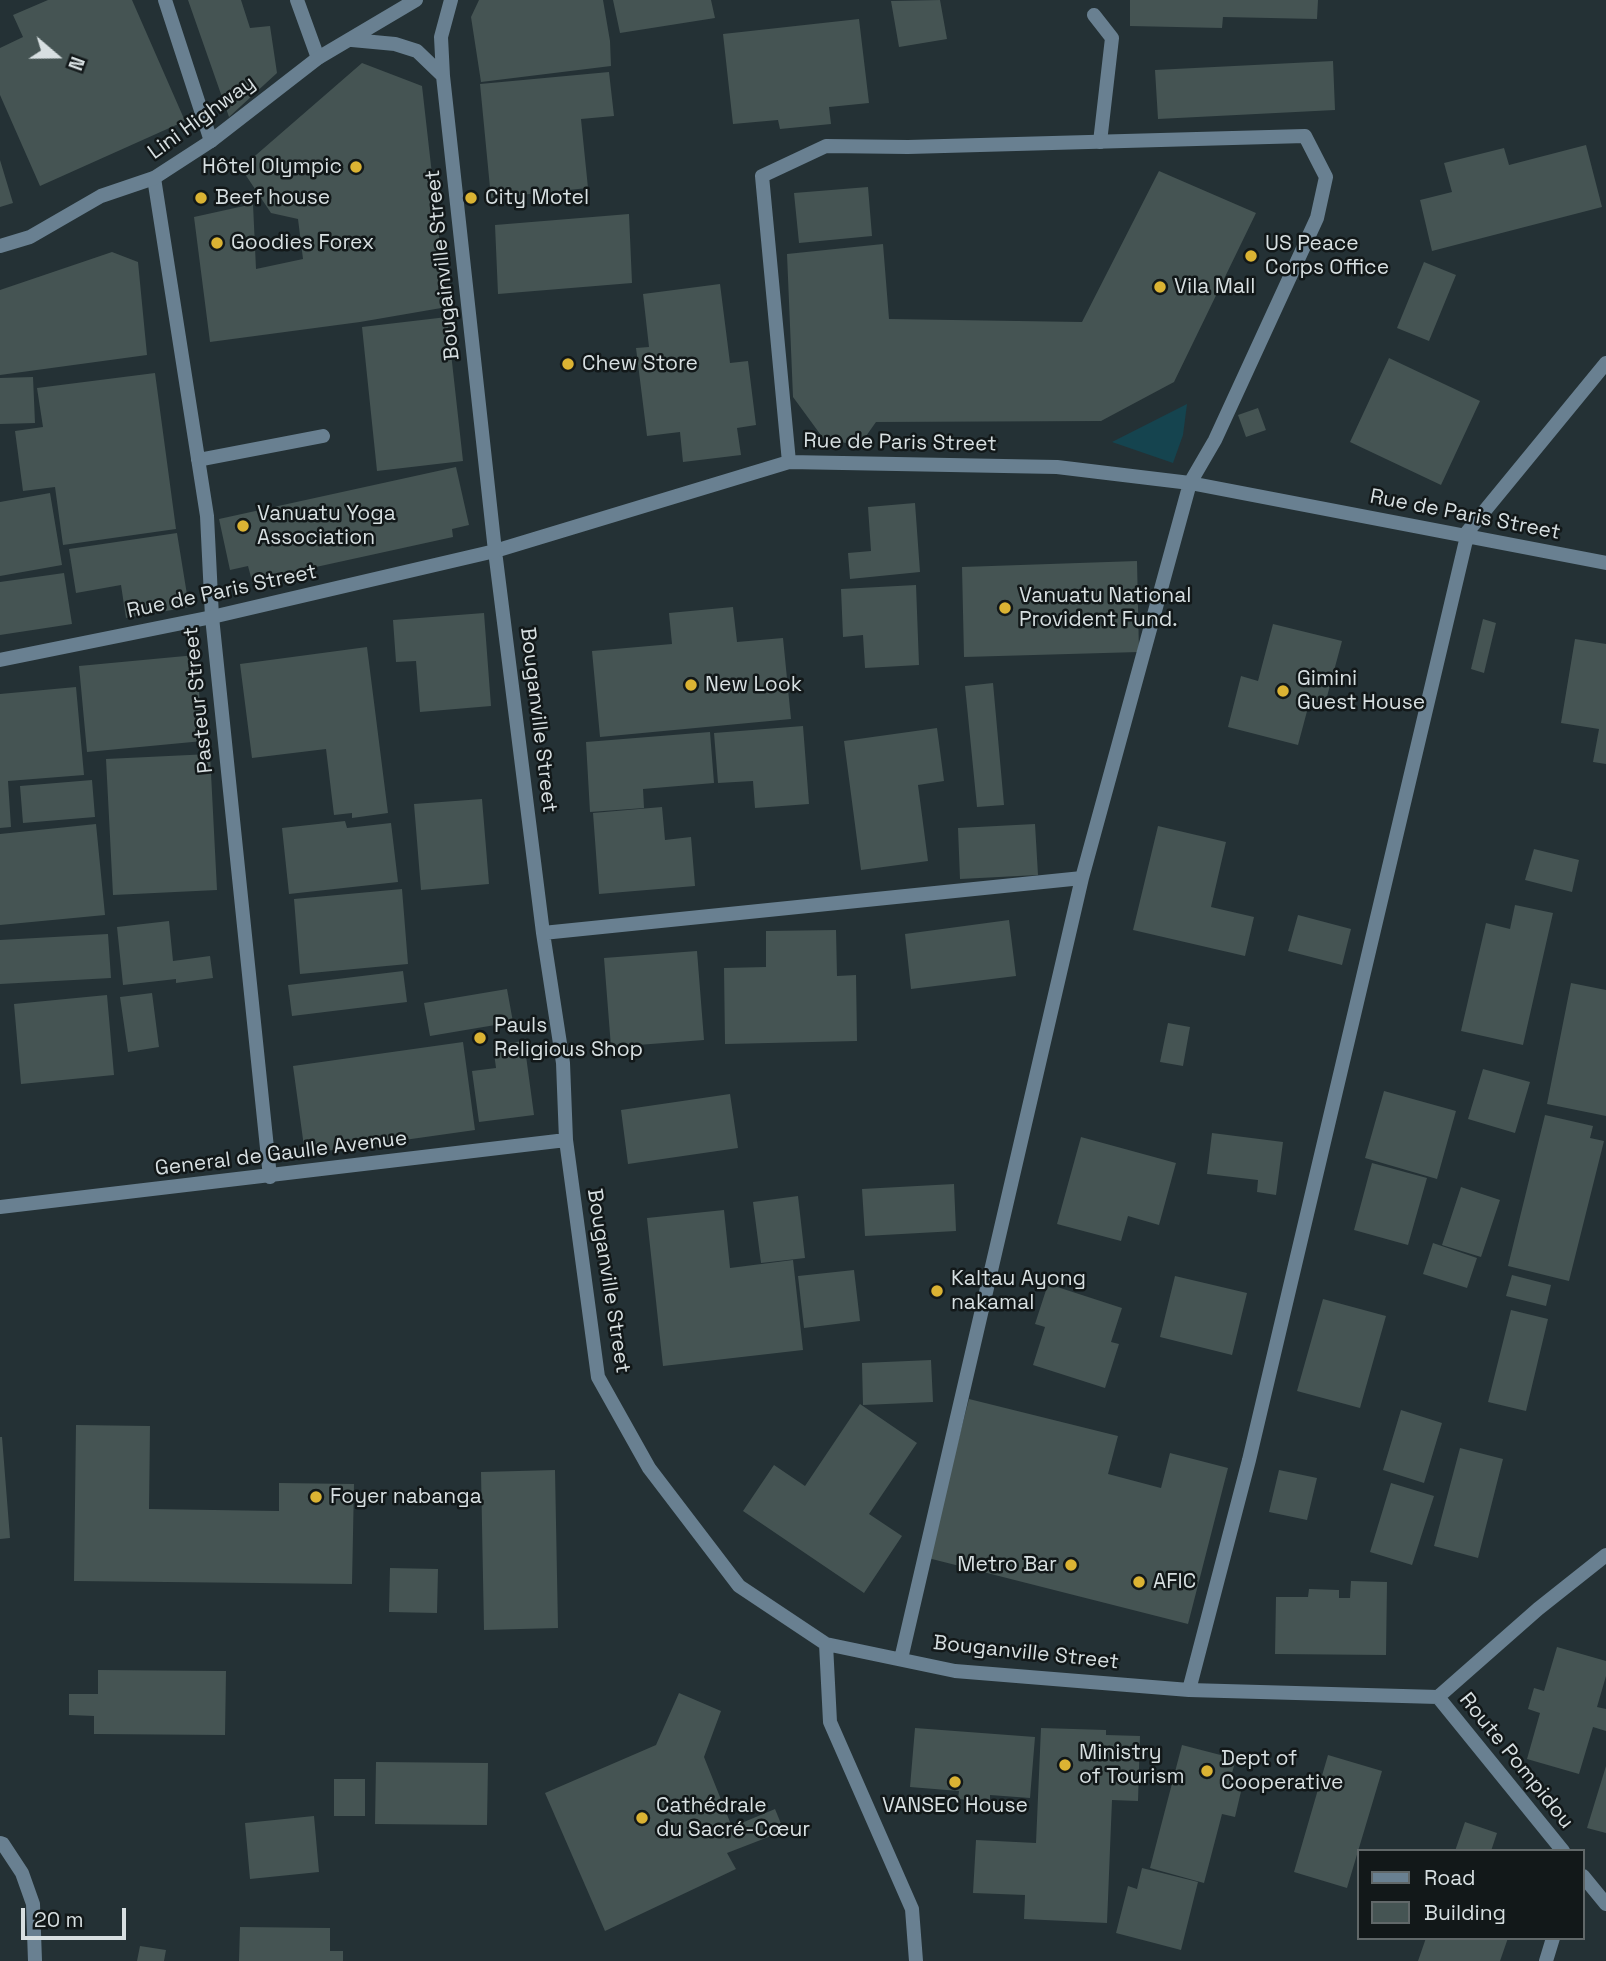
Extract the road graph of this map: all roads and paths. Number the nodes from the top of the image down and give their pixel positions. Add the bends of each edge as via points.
1 (165, 0) edge
2 (297, 0) edge
3 (416, 0) edge
4 (452, 0) edge
5 (1094, 15) dead end
6 (352, 40) junction
7 (318, 58) junction
8 (443, 76) junction
9 (211, 141) junction
10 (1100, 142) junction
11 (154, 178) junction
12 (0, 246) edge
13 (1606, 363) edge
14 (323, 436) dead end
15 (198, 460) junction
16 (789, 462) junction
17 (1190, 483) junction
18 (1466, 536) junction
19 (495, 551) junction
20 (1606, 564) edge
21 (212, 617) junction
22 (0, 660) edge
23 (1082, 878) junction
24 (543, 933) junction
25 (566, 1140) junction
26 (270, 1177) junction
27 (0, 1208) edge
28 (1606, 1555) edge
29 (826, 1644) junction
30 (901, 1659) junction
31 (1189, 1690) junction
32 (1438, 1697) junction
33 (0, 1843) edge
34 (1561, 1849) edge
35 (1585, 1878) edge
36 (1606, 1904) edge
37 (1552, 1940) edge
38 (34, 1961) edge
39 (916, 1961) edge
40 (1546, 1961) edge

1 - 9 street
2 - 7 street
3 - 6 street, Lini Highway
4 - 8 street, Bougainville Street via 441,37
5 - 10 street via 1112,38
6 - 7 street, Lini Highway
6 - 8 street via 416,51
7 - 9 street, Lini Highway
8 - 19 street, Bougainville Street
9 - 11 street, Lini Highway
10 - 16 street via 826,146 762,176
10 - 17 street via 1305,136 1326,177 1317,218 1215,440
11 - 12 street, Lini Highway via 101,196 30,237
11 - 15 street, Pasteur Street
13 - 18 street
14 - 15 street
15 - 21 street, Pasteur Street
16 - 17 street, Rue de Paris Street via 1057,467
16 - 19 street, Rue de Paris Street
17 - 18 street, Rue de Paris Street
17 - 23 street
18 - 20 street, Rue de Paris Street
18 - 31 street via 1249,1460
19 - 21 street, Rue de Paris Street
19 - 24 street, Bouganville Street
21 - 22 street, Rue de Paris Street
21 - 26 street, Pasteur Street
23 - 24 street
23 - 30 street
24 - 25 street, Bouganville Street via 563,1063
25 - 26 street, General de Gaulle Avenue
25 - 29 street, Bouganville Street via 598,1377 649,1468 739,1586
26 - 27 street, General de Gaulle Avenue
28 - 32 street
29 - 30 street, Bouganville Street
29 - 39 street via 830,1722 912,1909
30 - 31 street, Bouganville Street via 955,1671
31 - 32 street, Bouganville Street
32 - 34 street, Route Pompidou
33 - 38 street via 22,1872 33,1904
35 - 36 street
37 - 40 street

